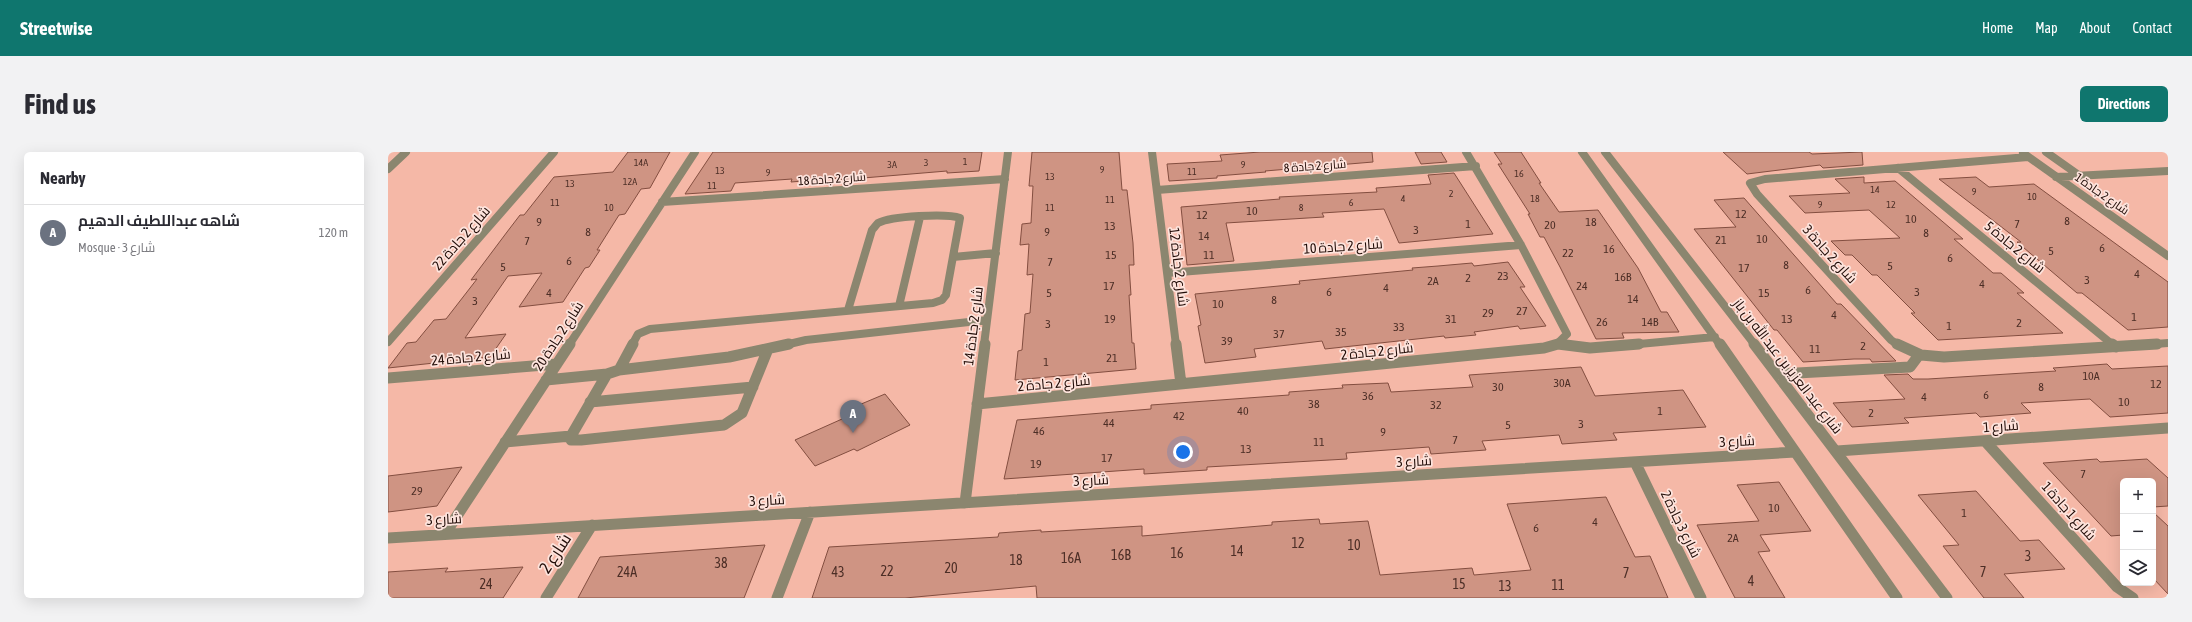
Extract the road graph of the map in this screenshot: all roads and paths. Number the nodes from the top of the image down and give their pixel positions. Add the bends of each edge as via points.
1 (406, 152) edge
2 (554, 152) edge
3 (695, 152) edge
4 (1008, 152) edge
5 (1152, 152) edge
6 (1466, 152) edge
7 (1582, 152) edge
8 (1605, 152) edge
9 (2046, 152) edge
10 (2025, 155) edge
11 (1476, 166) junction
12 (1898, 168) junction
13 (388, 169) edge
14 (2168, 171) edge
15 (2080, 176) junction
16 (2056, 177) junction
17 (1005, 179) junction
18 (1157, 190) junction
19 (662, 202) junction
20 (920, 217) junction
21 (1521, 245) junction
22 (996, 253) junction
23 (2168, 256) edge
24 (953, 257) junction
25 (1167, 273) junction
26 (899, 306) junction
27 (848, 310) junction
28 (987, 320) junction
29 (1715, 337) junction
30 (388, 342) edge
31 (1558, 344) junction
32 (2168, 344) edge
33 (2116, 347) junction
34 (768, 349) junction
35 (1919, 356) junction
36 (557, 364) junction
37 (619, 370) junction
38 (607, 374) junction
39 (1777, 374) junction
40 (388, 378) edge
41 (546, 380) junction
42 (1181, 384) junction
43 (753, 388) junction
44 (590, 402) junction
45 (977, 404) junction
46 (2168, 428) edge
47 (571, 436) junction
48 (1985, 441) junction
49 (505, 442) junction
50 (1836, 451) junction
51 (1795, 452) junction
52 (1635, 462) junction
53 (965, 503) junction
54 (810, 512) junction
55 (592, 525) junction
56 (445, 534) junction
57 (388, 538) edge
58 (546, 598) edge
59 (777, 598) edge
60 (1700, 598) edge
61 (1897, 598) edge
62 (1947, 598) edge
63 (2133, 598) edge

1 - 13 street
2 - 30 street, شارع 2 جادة 22
3 - 19 street, شارع 2 جادة 20
4 - 17 street, شارع 2 جادة 14
5 - 18 street, شارع 2 جادة 12
6 - 11 street
7 - 29 street
8 - 39 street, شارع عبد العزيز بن عبد الله بن باز
9 - 15 street
10 - 12 street, شارع 2 جادة 3
10 - 16 street, شارع 2 جادة 1
11 - 18 street, شارع 2 جادة 8
11 - 21 street
12 - 33 street, شارع 2 جادة 5
12 - 35 street, شارع 2 جادة 3 via 1765,179 1750,183 1891,340
14 - 15 street
15 - 16 street
16 - 23 street, شارع 2 جادة 1
17 - 19 street, شارع 2 جادة 18
17 - 22 street, شارع 2 جادة 14
18 - 25 street, شارع 2 جادة 12
19 - 36 street, شارع 2 جادة 20
20 - 24 street via 952,215 960,218
20 - 26 street
20 - 27 street via 890,220 875,226
21 - 25 street, شارع 2 جادة 10
21 - 31 street via 1567,334
22 - 24 street
22 - 28 street, شارع 2 جادة 14
24 - 26 street via 946,295 942,300
25 - 42 street, شارع 2 جادة 12
26 - 27 street
27 - 37 street via 650,329 638,334
28 - 34 street via 806,340
28 - 45 street, شارع 2 جادة 14
29 - 31 street via 1590,348
29 - 51 street
31 - 42 street, شارع 2 جادة 2 via 1544,348
32 - 33 street, شارع 2 جادة 3
33 - 35 street, شارع 2 جادة 3 via 1954,357
34 - 37 street via 729,357
34 - 43 street
35 - 39 street via 1910,367
36 - 40 street, شارع 2 جادة 24
36 - 41 street, شارع 2 جادة 20
37 - 38 street
38 - 41 street
38 - 44 street
39 - 50 street, شارع عبد العزيز بن عبد الله بن باز
41 - 49 street, شارع 2 جادة 20
42 - 45 street, شارع 2 جادة 2
43 - 44 street
43 - 47 street via 742,413 724,425 581,440 572,440
44 - 47 street
45 - 53 street, شارع 2 جادة 14
46 - 48 street, شارع 1
47 - 49 street
48 - 50 street, شارع 1
48 - 63 street, شارع 1 جادة 1 via 2117,587
49 - 56 street, شارع 2 جادة 20
50 - 62 street, شارع عبد العزيز بن عبد الله بن باز
51 - 52 street, شارع 3
51 - 61 street
52 - 53 street, شارع 3
52 - 60 street, شارع 3 جادة 2
53 - 54 street, شارع 3
54 - 55 street, شارع 3
54 - 59 street
55 - 56 street, شارع 3
55 - 58 street, شارع 2
56 - 57 street, شارع 3

